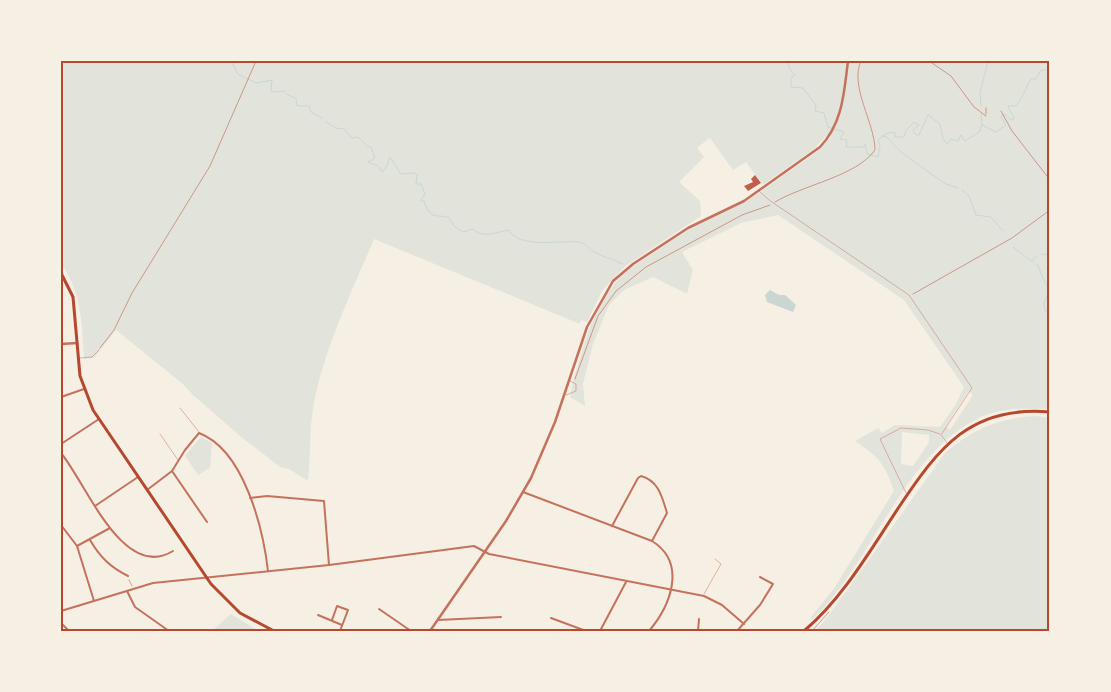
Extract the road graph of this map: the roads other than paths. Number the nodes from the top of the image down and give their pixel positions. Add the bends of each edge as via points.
1 (848, 61) edge
2 (759, 191) junction
3 (61, 273) edge
4 (61, 344) edge
5 (78, 344) junction
6 (99, 350) road end
7 (78, 358) junction
8 (569, 381) junction
9 (84, 389) junction
10 (564, 395) junction
11 (61, 397) edge
12 (180, 408) dead end
13 (1050, 412) edge
14 (99, 419) junction
15 (199, 433) junction
16 (160, 434) dead end
17 (941, 435) junction
18 (947, 443) junction
19 (61, 444) edge
20 (61, 453) edge
21 (179, 461) junction
22 (172, 471) junction
23 (138, 477) junction
24 (147, 490) junction
25 (524, 492) junction
26 (908, 494) junction
27 (250, 498) junction
28 (95, 506) junction
29 (207, 522) dead end
30 (61, 524) edge
31 (612, 526) junction
32 (111, 528) junction
33 (90, 540) junction
34 (652, 541) junction
35 (77, 546) junction
36 (173, 551) dead end
37 (485, 552) junction
38 (715, 559) dead end
39 (329, 565) junction
40 (268, 571) junction
41 (128, 576) road end
42 (760, 576) dead end
43 (205, 577) junction
44 (626, 582) junction
45 (670, 589) junction
46 (127, 591) junction
47 (704, 596) junction
48 (94, 601) junction
49 (379, 609) dead end
50 (61, 611) edge
51 (318, 615) dead end
52 (502, 616) dead end
53 (551, 618) dead end
54 (699, 619) dead end
55 (332, 620) junction
56 (438, 620) junction
57 (61, 623) edge
58 (342, 624) junction
59 (744, 624) junction
60 (69, 631) edge
61 (169, 631) edge
62 (274, 631) edge
63 (340, 631) edge
64 (411, 631) edge
65 (430, 631) edge
66 (586, 631) edge
67 (600, 631) edge
68 (649, 631) edge
69 (698, 631) edge
70 (737, 631) edge
71 (804, 631) edge

1 - 2 street via 841,108 824,143
2 - 8 street via 738,205 688,228 617,276 587,327
2 - 17 lane via 909,295 972,388
3 - 5 main road via 74,303
4 - 5 street
5 - 7 main road
6 - 7 lane via 92,357
7 - 9 main road
8 - 10 street
8 - 10 lane via 576,384 576,391
9 - 11 street
9 - 14 main road
10 - 25 street via 545,448
12 - 15 lane
13 - 18 main road via 1023,411 990,417
14 - 19 street
14 - 23 main road
15 - 21 street
15 - 27 street via 220,446
16 - 21 lane
17 - 18 lane
17 - 26 lane via 928,430 901,428 880,439 903,491
18 - 26 main road
20 - 28 street
21 - 22 street
22 - 24 street
22 - 29 street
23 - 24 main road
23 - 28 street
24 - 43 main road
25 - 31 street
25 - 37 street
26 - 71 main road via 837,596
27 - 39 street via 267,496 324,501
27 - 40 street
28 - 32 street
30 - 35 street
31 - 34 street
31 - 34 street via 638,478 646,477 658,486 667,513
32 - 33 street
32 - 36 street via 126,546 139,555 160,558
33 - 35 street
33 - 41 street via 112,568
34 - 45 street via 667,553 671,563
35 - 48 street
37 - 39 street via 474,546
37 - 44 street
37 - 56 street
38 - 47 lane via 721,564
39 - 40 street
40 - 43 street
42 - 59 street via 773,584
43 - 46 street via 153,583
43 - 62 main road via 234,608
44 - 45 street
44 - 67 street
45 - 47 street
45 - 68 street via 662,614
46 - 48 street
46 - 61 street via 135,607
47 - 59 street via 722,605
48 - 50 street
49 - 64 street
51 - 55 street
52 - 56 street
53 - 66 street
54 - 69 street
55 - 58 street
55 - 58 street via 337,606 348,610
56 - 65 street
57 - 60 street
58 - 63 street
59 - 70 street

